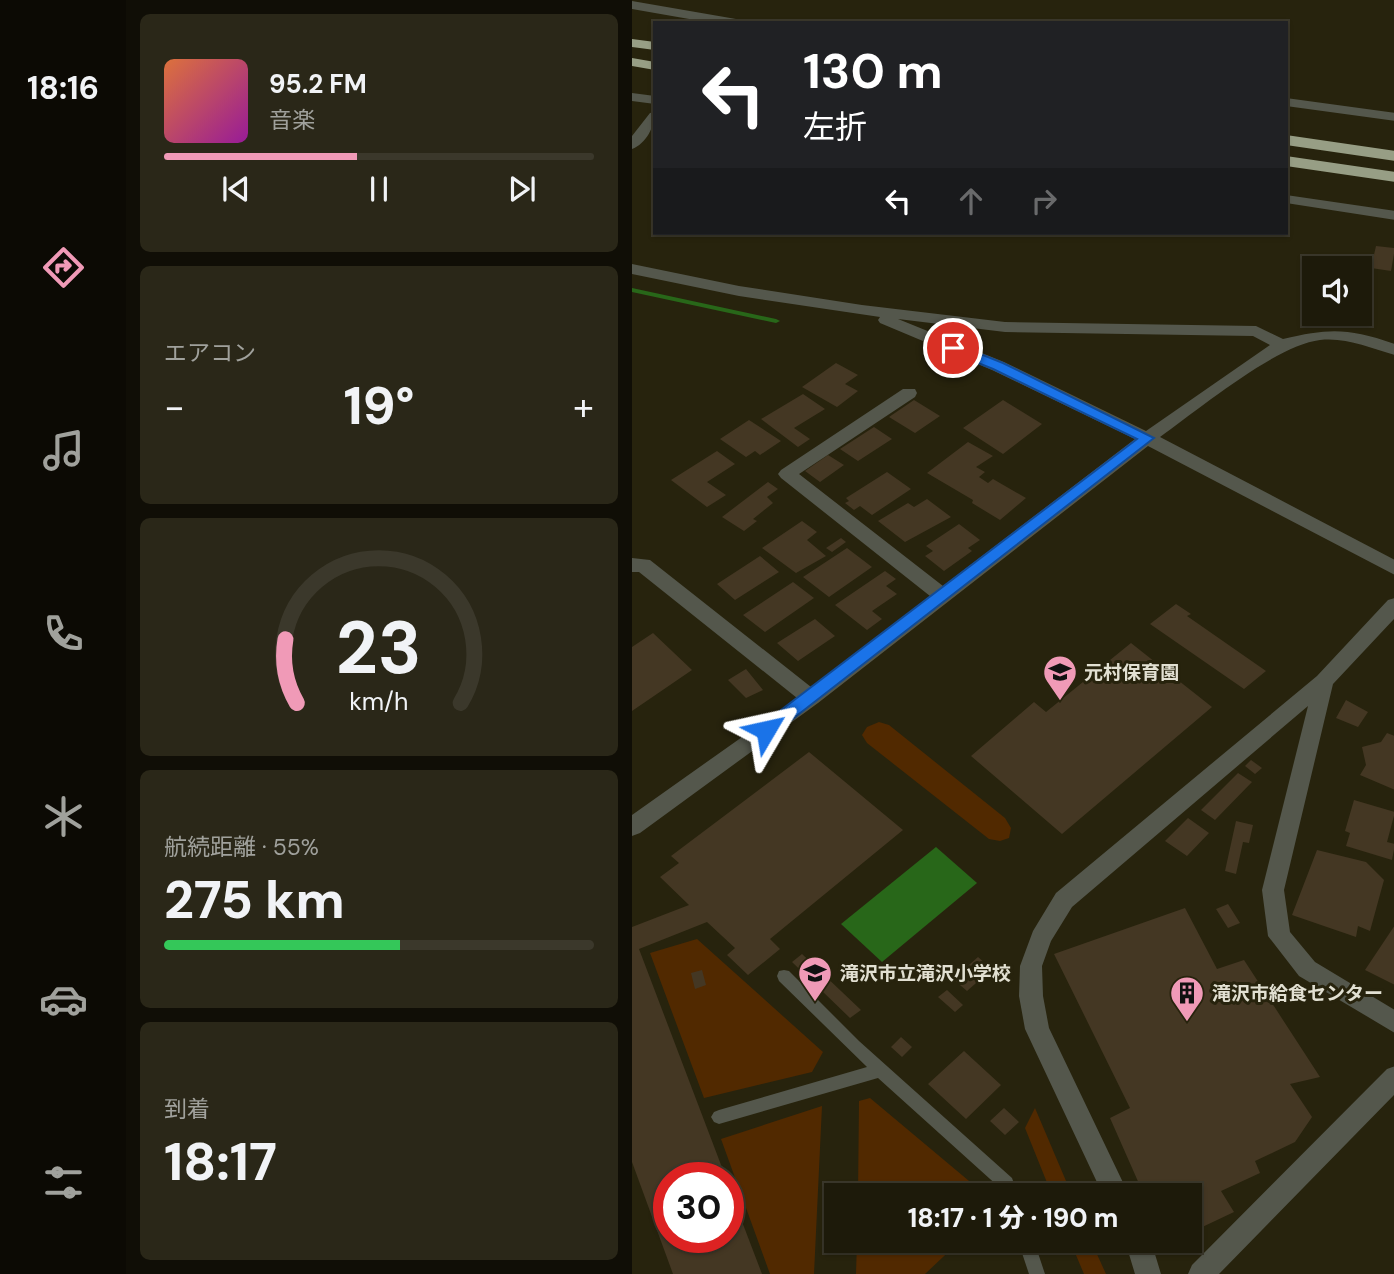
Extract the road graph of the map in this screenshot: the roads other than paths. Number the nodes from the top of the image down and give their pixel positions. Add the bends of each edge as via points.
1 (632, 5) edge
2 (722, 21) edge
3 (632, 43) edge
4 (653, 46) edge
5 (632, 62) edge
6 (653, 66) edge
7 (632, 97) edge
8 (653, 100) edge
9 (1288, 102) edge
10 (1394, 117) edge
11 (653, 119) edge
12 (1288, 140) edge
13 (632, 145) edge
14 (1394, 156) edge
15 (1288, 161) edge
16 (1394, 177) edge
17 (1288, 199) edge
18 (1394, 216) edge
19 (632, 268) edge
20 (862, 310) junction
21 (1281, 345) junction
22 (1394, 350) edge
23 (909, 393) dead end
24 (1147, 438) junction
25 (632, 565) edge
26 (1394, 569) edge
27 (942, 595) junction
28 (1394, 606) edge
29 (1324, 681) junction
30 (810, 698) junction
31 (632, 827) edge
32 (784, 976) dead end
33 (1394, 1023) edge
34 (881, 1070) junction
35 (1394, 1077) edge
36 (719, 1117) dead end
37 (1006, 1183) edge
38 (1110, 1183) edge
39 (1030, 1253) edge
40 (1142, 1253) edge
41 (1037, 1274) edge
42 (1148, 1274) edge
43 (1201, 1274) edge

1 - 2 street
3 - 4 highway
5 - 6 highway
7 - 8 street
9 - 10 street
11 - 13 street
12 - 14 highway
15 - 16 highway
17 - 18 street
19 - 20 street
20 - 21 street via 1005,327 1256,331
20 - 24 street via 998,366
21 - 22 street via 1321,335 1360,338
21 - 24 street
23 - 27 street via 787,474
24 - 26 street
24 - 27 street
25 - 30 street via 643,565
27 - 30 street
28 - 29 street
29 - 33 street via 1273,890 1279,936 1308,969
29 - 38 street via 1064,900 1040,938 1031,967 1037,1029
30 - 31 street
32 - 34 lane
34 - 36 lane
34 - 37 lane
35 - 43 street
39 - 41 lane
40 - 42 street

